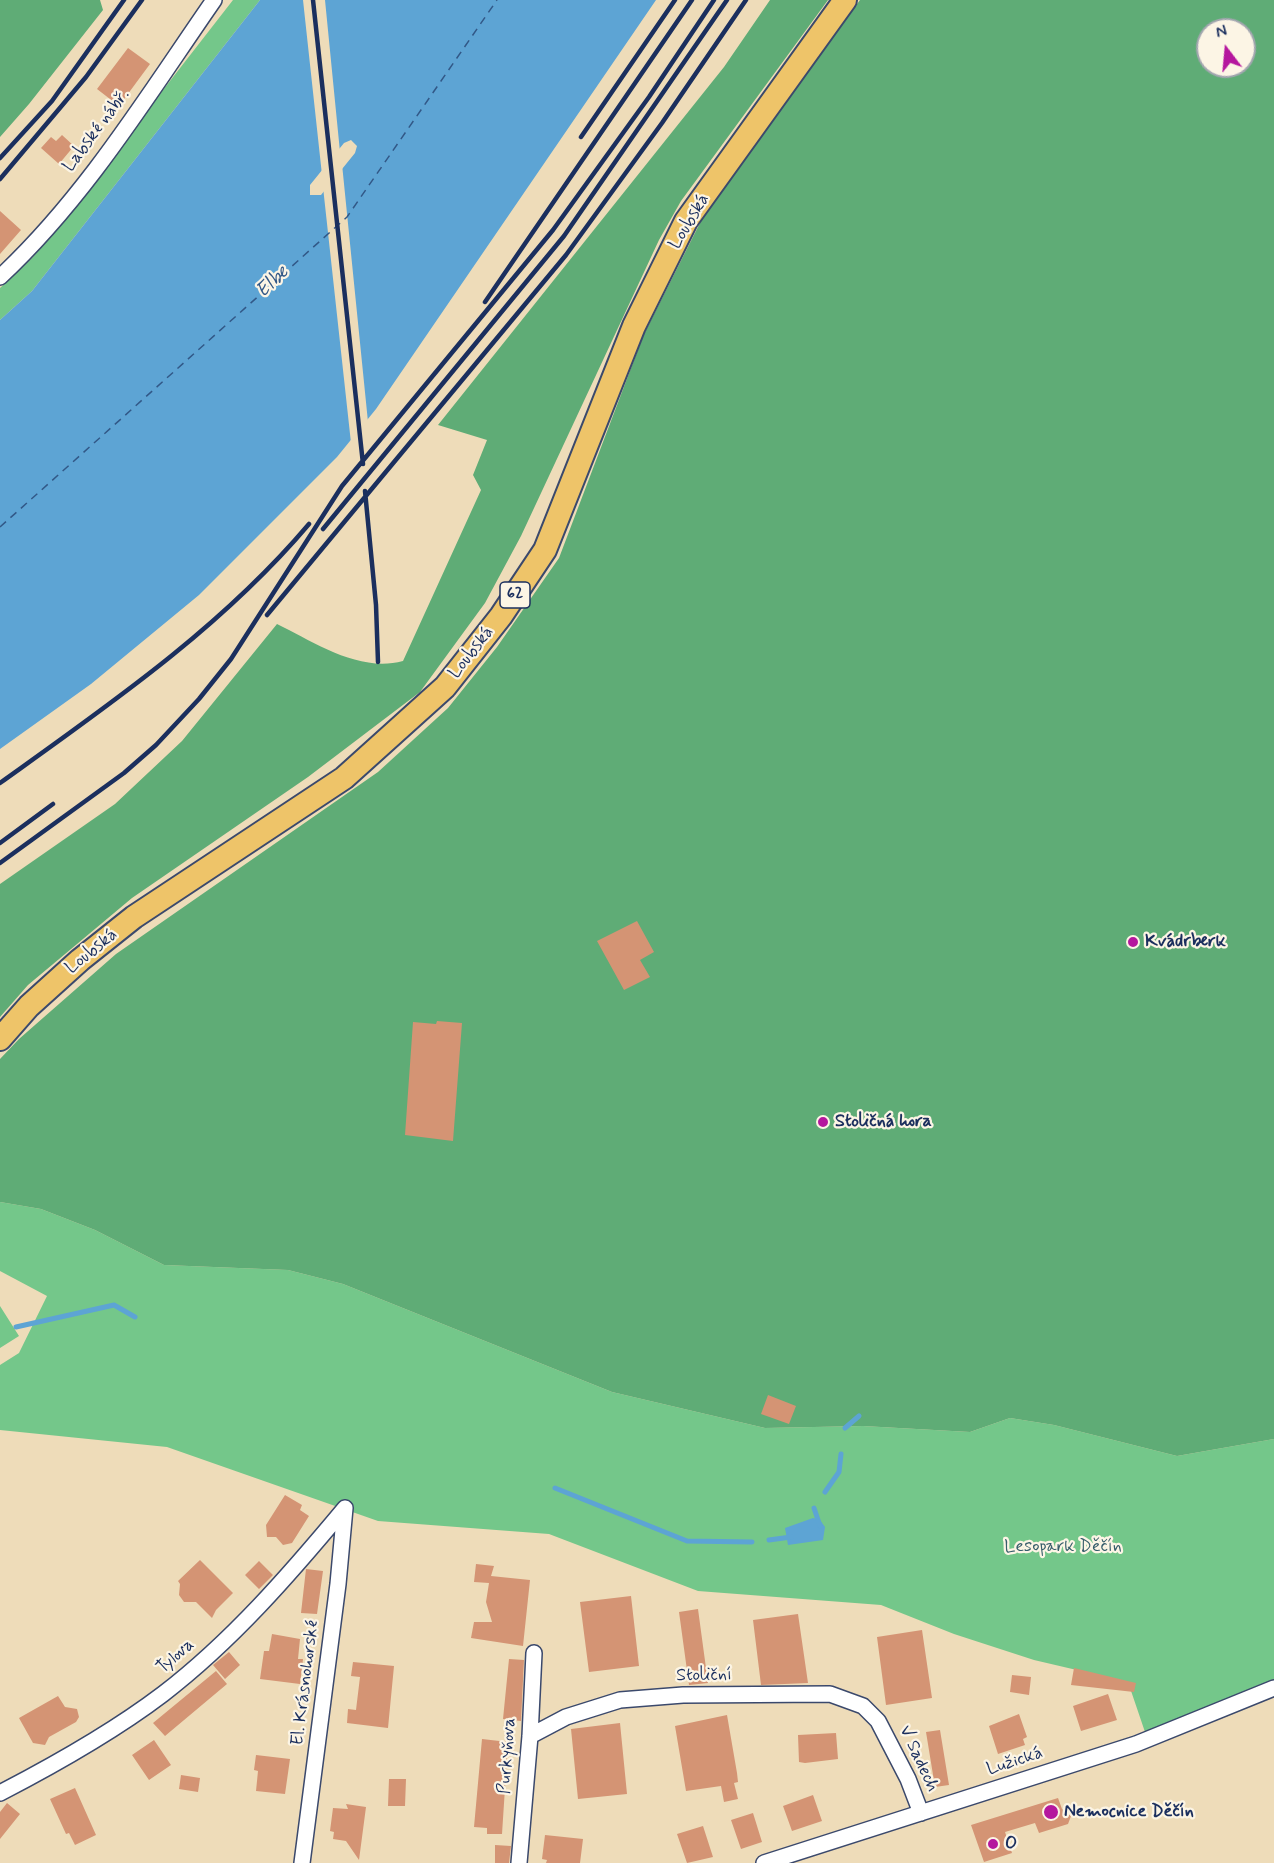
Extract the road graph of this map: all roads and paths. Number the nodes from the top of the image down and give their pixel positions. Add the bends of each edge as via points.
1 (214, 0) edge
2 (845, 0) edge
3 (0, 277) edge
4 (0, 1039) edge
5 (345, 1508) joint
6 (534, 1653) dead end
7 (1274, 1688) edge
8 (878, 1722) joint
9 (530, 1736) junction
10 (0, 1793) edge
11 (921, 1813) junction
12 (302, 1863) edge
13 (519, 1863) edge
14 (764, 1863) edge

1 - 3 street, Labské nábř. via 119,137 32,247
2 - 4 main road, Loubská / 62 via 686,221 634,326 545,550 501,616 445,687 344,778 134,917 29,1006
5 - 10 street, Tylova via 289,1575 227,1638 163,1694 54,1765
5 - 12 street, El. Krásnohorské
6 - 9 street, Purkyňova
7 - 11 street, Lužická via 1139,1742
8 - 9 street, Stoliční via 863,1706 830,1694 683,1695 620,1700 569,1716
8 - 11 street, V Sadech
9 - 13 street, Purkyňova
11 - 14 street, Lužická

